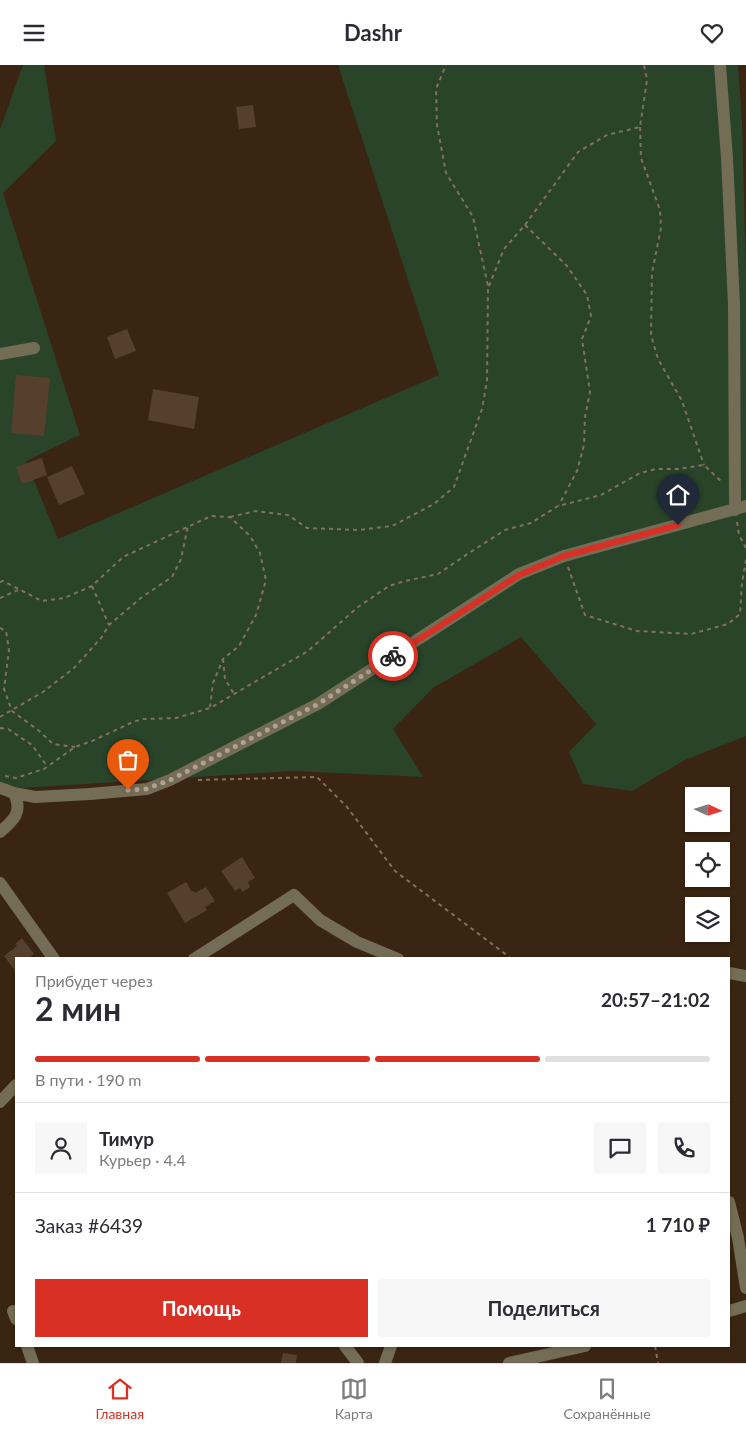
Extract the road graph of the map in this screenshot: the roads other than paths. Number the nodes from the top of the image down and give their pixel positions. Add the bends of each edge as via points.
1 (720, 65) edge
2 (34, 348) dead end
3 (0, 354) edge
4 (740, 508) edge
5 (0, 788) edge
6 (14, 793) junction
7 (0, 832) edge
8 (0, 883) edge
9 (53, 957) edge
10 (197, 957) edge
11 (393, 957) edge
12 (730, 973) edge
13 (746, 976) edge
14 (15, 1086) edge
15 (0, 1102) edge
16 (730, 1206) edge
17 (746, 1288) edge
18 (746, 1307) edge
19 (730, 1311) edge
20 (27, 1347) edge
21 (346, 1347) edge
22 (391, 1347) edge
23 (581, 1347) edge
24 (33, 1363) edge
25 (358, 1363) edge
26 (385, 1363) edge
27 (509, 1363) edge

1 - 4 street via 734,304
2 - 3 street
4 - 6 street via 564,556 519,575 318,704 170,780 146,789 90,794 35,797
5 - 6 street
6 - 7 street via 18,802 17,814
8 - 9 street
10 - 11 street via 294,895 320,919 357,942
12 - 13 street
14 - 15 street
16 - 17 street
18 - 19 street
20 - 24 street
21 - 25 street
22 - 26 street
23 - 27 street

